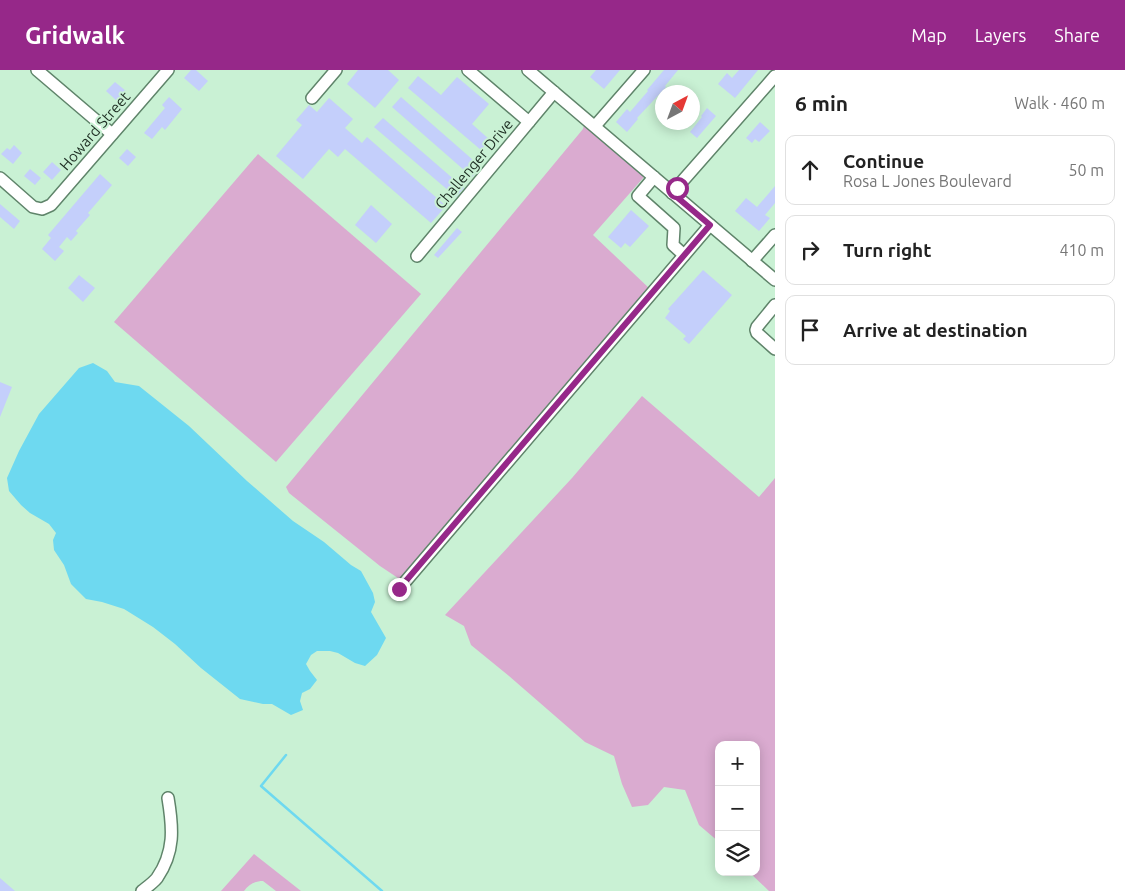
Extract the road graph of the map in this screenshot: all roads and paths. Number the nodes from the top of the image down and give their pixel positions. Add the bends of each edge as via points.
1 (37, 70) edge
2 (168, 70) edge
3 (336, 70) edge
4 (468, 70) edge
5 (528, 70) edge
6 (644, 70) edge
7 (775, 76) edge
8 (554, 92) junction
9 (312, 98) dead end
10 (529, 122) junction
11 (595, 126) junction
12 (112, 134) junction
13 (654, 177) junction
14 (0, 178) edge
15 (672, 193) junction
16 (710, 225) junction
17 (775, 235) edge
18 (684, 255) junction
19 (417, 256) dead end
20 (752, 261) junction
21 (775, 280) edge
22 (775, 305) edge
23 (775, 349) edge
24 (399, 589) dead end
25 (168, 798) dead end
26 (142, 891) edge

1 - 12 street
2 - 12 street, Howard Street
3 - 9 street
4 - 10 street
5 - 8 street
6 - 11 street
7 - 15 street
8 - 10 street, Challenger Drive
8 - 11 street
10 - 19 street, Challenger Drive
11 - 13 street
12 - 14 street, Howard Street via 51,205 42,210 33,207
13 - 15 street
13 - 18 street via 638,196 674,228 673,245
15 - 16 street
16 - 18 street
16 - 20 street
17 - 20 street
18 - 24 street
20 - 21 street
22 - 23 street via 756,330
25 - 26 street via 172,836 168,857 156,879

